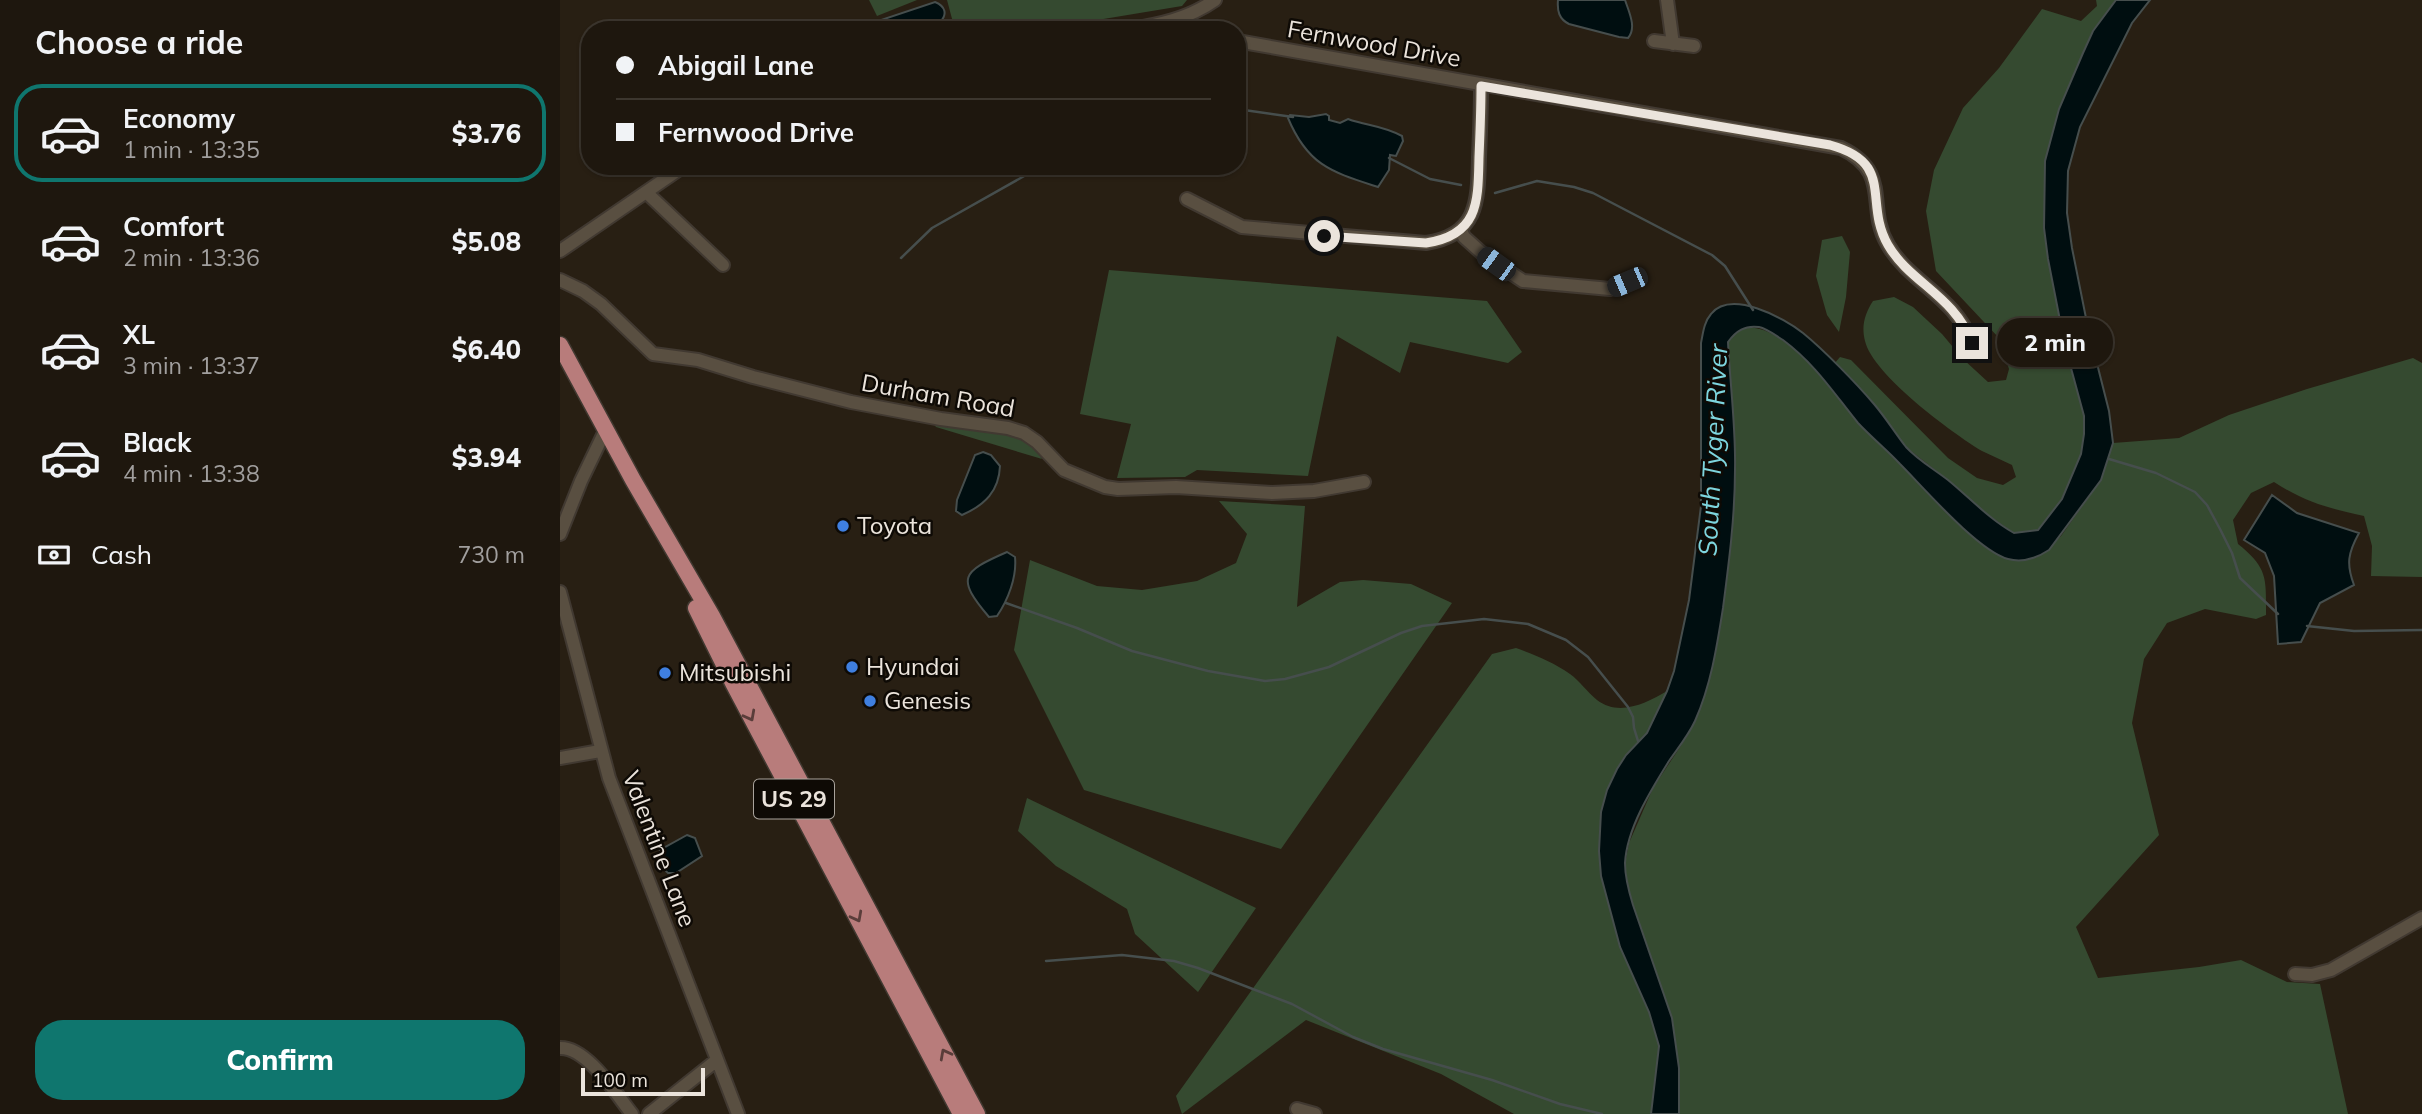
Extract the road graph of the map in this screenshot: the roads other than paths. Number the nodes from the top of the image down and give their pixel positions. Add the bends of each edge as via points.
1 (1215, 0) edge
2 (1667, 0) edge
3 (1168, 21) edge
4 (1654, 41) dead end
5 (1246, 43) edge
6 (1673, 44) junction
7 (1694, 46) dead end
8 (1481, 86) junction
9 (671, 175) edge
10 (646, 192) junction
11 (1187, 199) dead end
12 (1461, 230) junction
13 (560, 251) edge
14 (723, 265) dead end
15 (560, 280) edge
16 (1631, 281) dead end
17 (1972, 343) dead end
18 (560, 345) edge
19 (606, 429) junction
20 (1364, 482) dead end
21 (560, 534) edge
22 (560, 592) edge
23 (600, 751) junction
24 (560, 758) edge
25 (851, 892) junction
26 (2422, 918) edge
27 (2295, 974) dead end
28 (560, 1048) edge
29 (718, 1060) junction
30 (1297, 1109) dead end
31 (632, 1114) edge
32 (649, 1114) edge
33 (738, 1114) edge
34 (961, 1114) edge
35 (977, 1114) edge
36 (1315, 1114) edge

1 - 3 street
2 - 6 street
4 - 6 street
5 - 8 street, Fernwood Drive
6 - 7 street
8 - 12 street via 1476,209
8 - 17 street, Fernwood Drive via 1830,145 1852,153 1870,168 1889,247 1944,299 1965,325
9 - 10 street
10 - 13 street
10 - 14 street
11 - 12 street via 1220,218 1262,230 1426,243
12 - 16 street via 1484,255 1523,281 1610,289
15 - 20 street, Durham Road via 601,304 660,357 698,359 851,402 1008,428 1037,442 1064,470 1105,487 1272,493
18 - 19 main road, US 29
19 - 21 street
19 - 25 main road, US 29
22 - 23 street, Valentine Lane
23 - 24 street
23 - 29 street, Valentine Lane
25 -> 34 main road, US 29
35 -> 25 main road, US 29
26 - 27 street via 2331,970
28 - 31 street via 584,1055
29 - 32 street
29 - 33 street, Valentine Lane
30 - 36 street

